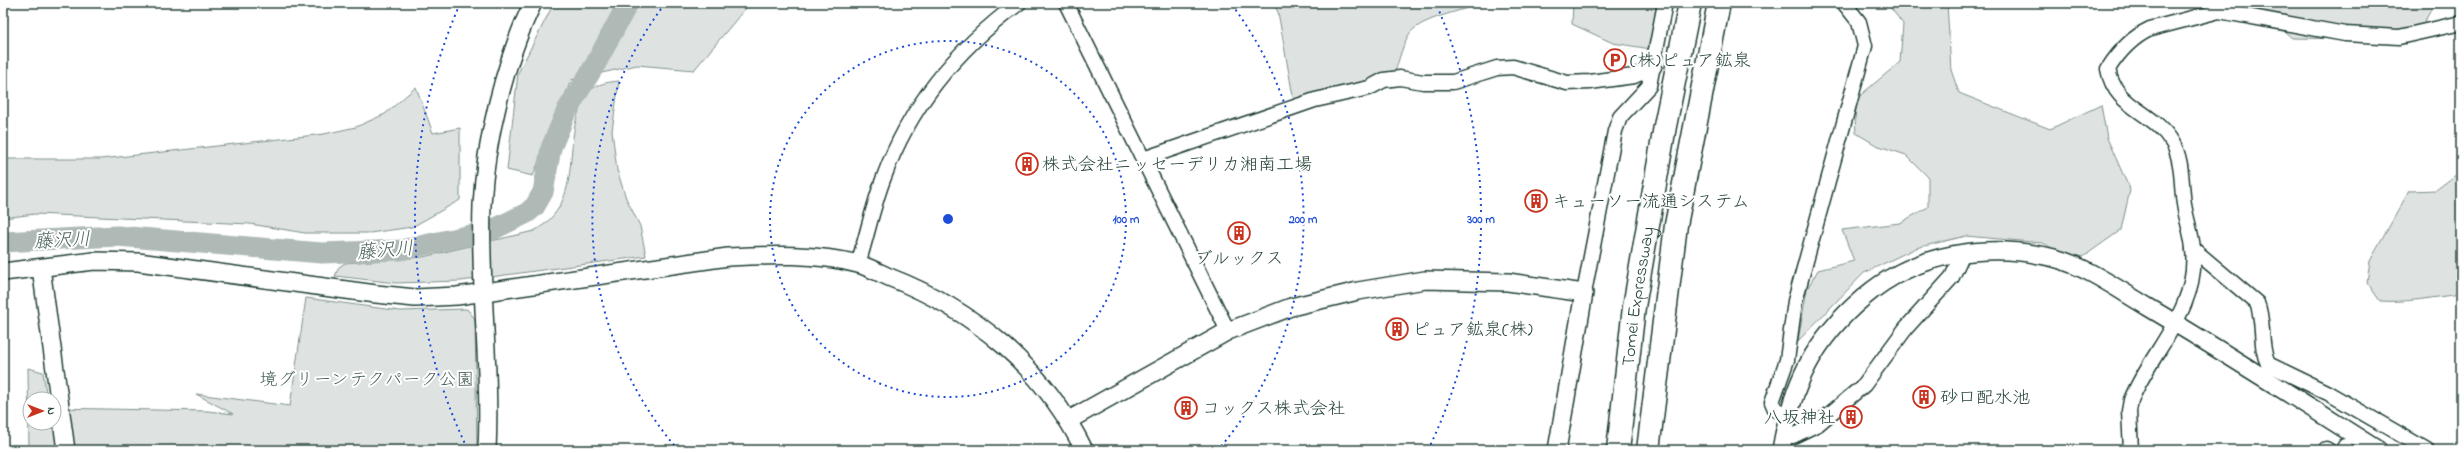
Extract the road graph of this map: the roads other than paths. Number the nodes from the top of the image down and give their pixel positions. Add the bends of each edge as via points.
1 (533, 3) edge
2 (1019, 3) edge
3 (1066, 3) edge
4 (1665, 3) edge
5 (1690, 3) edge
6 (1719, 3) edge
7 (1844, 3) edge
8 (2461, 23) edge
9 (1654, 67) junction
10 (1142, 159) junction
11 (2193, 249) junction
12 (1963, 253) junction
13 (858, 264) junction
14 (41, 268) junction
15 (3, 272) edge
16 (483, 291) junction
17 (1584, 292) junction
18 (2176, 323) junction
19 (1228, 331) junction
20 (2265, 370) junction
21 (1787, 415) junction
22 (1069, 420) junction
23 (1783, 442) edge
24 (66, 450) edge
25 (487, 450) edge
26 (1084, 450) edge
27 (1557, 450) edge
28 (1618, 450) edge
29 (1648, 450) edge
30 (2131, 450) edge
31 (2378, 450) edge
32 (2427, 450) edge

1 - 16 street via 522,25 494,123 482,204
2 - 13 street via 988,26 944,71 925,97 884,177
3 - 10 street
4 - 9 street
5 - 28 highway, Tomei Expressway via 1665,126 1636,300
6 - 29 highway, Tomei Expressway via 1676,225
7 - 21 street via 1859,22 1865,46 1795,301 1787,360 1772,402 1775,409
8 - 11 street via 2398,37 2345,34 2219,11 2150,29 2140,34 2108,69 2111,84 2118,94 2160,127 2173,142
9 - 10 street via 1634,76 1590,82 1567,83 1513,67 1497,68 1453,82 1423,82 1400,78 1384,80 1370,88 1315,100
9 - 17 street via 1649,86 1620,117 1615,131
10 - 19 street
11 - 18 street via 2192,272
11 - 20 street via 2256,303 2260,312
12 - 18 street via 2011,250 2055,259 2083,269
12 - 21 street via 1934,259 1903,272 1877,286 1842,316 1813,352
12 - 23 street via 1952,277 1906,328 1864,385 1818,424
13 - 16 street via 771,255 728,258
13 - 22 street via 946,302 988,332 1047,390
14 - 15 street
14 - 16 street via 94,261 138,262 415,298 457,296
14 - 24 street
16 - 25 street
17 - 19 street via 1508,282 1426,280 1358,291 1291,307
17 - 27 street
18 - 20 street
18 - 30 street via 2131,400
19 - 22 street
20 - 31 street
20 - 32 street via 2328,392
21 - 23 street
22 - 26 street

